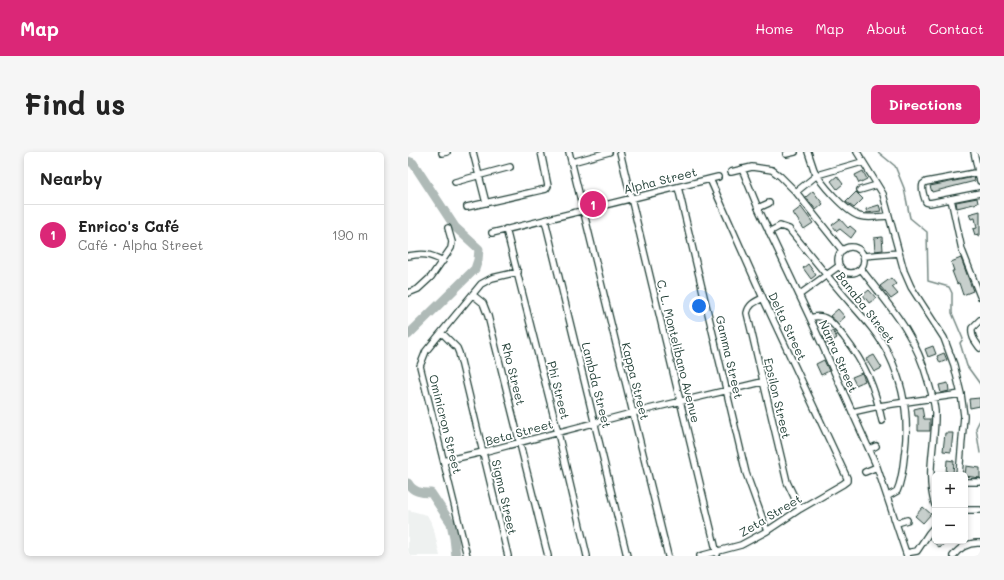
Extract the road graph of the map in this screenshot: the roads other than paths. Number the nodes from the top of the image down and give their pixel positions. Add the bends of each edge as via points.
1 (473, 152) edge
2 (541, 152) edge
3 (569, 152) edge
4 (609, 152) edge
5 (620, 152) edge
6 (795, 152) edge
7 (808, 152) edge
8 (857, 152) edge
9 (974, 152) edge
10 (786, 154) dead end
11 (572, 162) junction
12 (862, 162) junction
13 (510, 167) dead end
14 (742, 170) junction
15 (731, 172) dead end
16 (979, 172) edge
17 (817, 175) junction
18 (478, 176) junction
19 (718, 177) dead end
20 (710, 179) junction
21 (980, 181) edge
22 (455, 182) dead end
23 (877, 185) junction
24 (678, 187) junction
25 (860, 190) dead end
26 (796, 192) junction
27 (980, 193) edge
28 (631, 199) junction
29 (951, 199) junction
30 (486, 203) junction
31 (769, 203) dead end
32 (467, 207) dead end
33 (758, 208) junction
34 (583, 211) junction
35 (889, 216) junction
36 (546, 220) junction
37 (448, 228) dead end
38 (506, 229) junction
39 (769, 232) junction
40 (492, 233) dead end
41 (842, 250) junction
42 (899, 253) junction
43 (408, 256) edge
44 (864, 256) junction
45 (443, 261) junction
46 (839, 266) junction
47 (861, 269) junction
48 (518, 272) junction
49 (826, 274) junction
50 (408, 293) edge
51 (473, 295) junction
52 (799, 295) junction
53 (980, 296) edge
54 (763, 298) junction
55 (810, 318) junction
56 (980, 320) edge
57 (442, 333) junction
58 (980, 348) edge
59 (762, 382) junction
60 (726, 391) junction
61 (961, 394) junction
62 (933, 398) junction
63 (680, 402) junction
64 (905, 402) junction
65 (879, 406) junction
66 (852, 412) junction
67 (632, 414) junction
68 (882, 421) dead end
69 (594, 424) junction
70 (558, 433) junction
71 (519, 442) junction
72 (876, 446) dead end
73 (870, 449) junction
74 (483, 452) junction
75 (444, 460) junction
76 (877, 467) junction
77 (865, 472) dead end
78 (959, 472) edge
79 (847, 481) joint
80 (968, 482) edge
81 (980, 482) edge
82 (932, 493) edge
83 (888, 496) junction
84 (800, 509) junction
85 (968, 510) edge
86 (980, 510) edge
87 (907, 520) dead end
88 (897, 523) junction
89 (932, 529) edge
90 (767, 531) junction
91 (980, 543) edge
92 (962, 546) joint
93 (717, 554) edge
94 (906, 555) edge
95 (467, 556) edge
96 (508, 556) edge
97 (548, 556) edge
98 (586, 556) edge
99 (627, 556) edge
100 (668, 556) edge
101 (700, 556) edge
102 (953, 556) edge

1 - 18 street
2 - 30 street via 547,188
3 - 11 street, Kappa Street
4 - 11 street
5 - 28 street, C. L. Montelibano Avenue
6 - 10 street
7 - 17 street
8 - 12 street
9 - 16 street
11 - 34 street, Kappa Street
12 - 17 street
12 - 23 street
13 - 18 street
14 - 15 street
14 - 26 street via 752,167 772,170
14 - 33 street, Narra Street
16 - 21 street
16 - 29 street via 922,186 926,202
17 - 26 street
17 - 35 street via 853,213 865,217
18 - 22 street
18 - 30 street
19 - 20 street, Alpha Street
20 - 24 street, Alpha Street
20 - 54 street, Delta Street
23 - 25 street
23 - 35 street
24 - 28 street, Alpha Street
24 - 60 street, Gamma Street
26 - 41 street
27 - 29 street
28 - 34 street, Alpha Street
28 - 63 street, C. L. Montelibano Avenue
29 - 53 street via 962,250
30 - 32 street
31 - 33 street
33 - 39 street, Narra Street
34 - 36 street, Alpha Street
34 - 67 street, Kappa Street
35 - 42 street
36 - 38 street, Alpha Street
36 - 69 street, Lambda Street
37 - 45 street via 452,246
38 - 40 street, Alpha Street
38 - 48 street, Phi Street
39 - 49 street, Banaba Street via 780,226 786,227
39 - 52 street, Narra Street
41 - 44 street via 853,247
41 - 46 street via 838,258
42 - 44 street
42 - 61 street via 911,287 944,338
43 - 45 street via 429,254
44 - 47 street
45 - 50 street via 425,283
46 - 47 street via 849,273
46 - 49 street
47 - 62 street via 897,315 912,339 927,375
48 - 51 street, Ominicron Street via 486,280
48 - 70 street, Phi Street
49 - 52 street
49 - 64 street, Banaba Street via 869,326 889,355
51 - 57 street, Ominicron Street
51 - 71 street, Rho Street via 486,309
52 - 55 street, Narra Street
54 - 59 street, Epsilon Street via 752,304 747,313
54 - 79 street, Delta Street via 846,474
55 - 65 street via 817,315 826,318 840,332 861,361
55 - 66 street, Narra Street
56 - 58 street via 972,328 971,333
57 - 74 street, Sigma Street via 453,343 458,353
57 - 75 street, Ominicron Street via 426,351 420,366
59 - 60 street, Beta Street
59 - 84 street, Epsilon Street via 787,482
60 - 63 street, Beta Street
60 - 90 street, Gamma Street via 746,473
61 - 62 street
61 - 78 street via 964,427
62 - 64 street
62 - 82 street via 934,439 930,471
63 - 67 street, Beta Street
63 - 93 street, C. L. Montelibano Avenue
64 - 65 street
64 - 83 street, Banaba Street via 907,430 902,477 897,491
65 - 66 street
65 - 68 street
66 - 73 street, Narra Street
67 - 69 street, Beta Street
67 - 100 street, Kappa Street
69 - 70 street, Beta Street
69 - 99 street, Lambda Street
70 - 71 street, Beta Street
70 - 98 street, Phi Street
71 - 74 street, Beta Street
71 - 97 street, Rho Street
72 - 73 street
73 - 76 street, Narra Street
74 - 75 street, Beta Street
74 - 96 street, Sigma Street
75 - 95 street, Ominicron Street
76 - 77 street
76 - 83 street, Narra Street
79 - 84 street, Zeta Street
80 - 81 street
83 - 88 street, Narra Street
84 - 90 street, Zeta Street
85 - 86 street
87 - 88 street
88 - 94 street, Narra Street
89 - 94 street via 917,550
90 - 93 street, Zeta Street
91 - 92 street
92 - 102 street
93 - 101 street, Zeta Street

